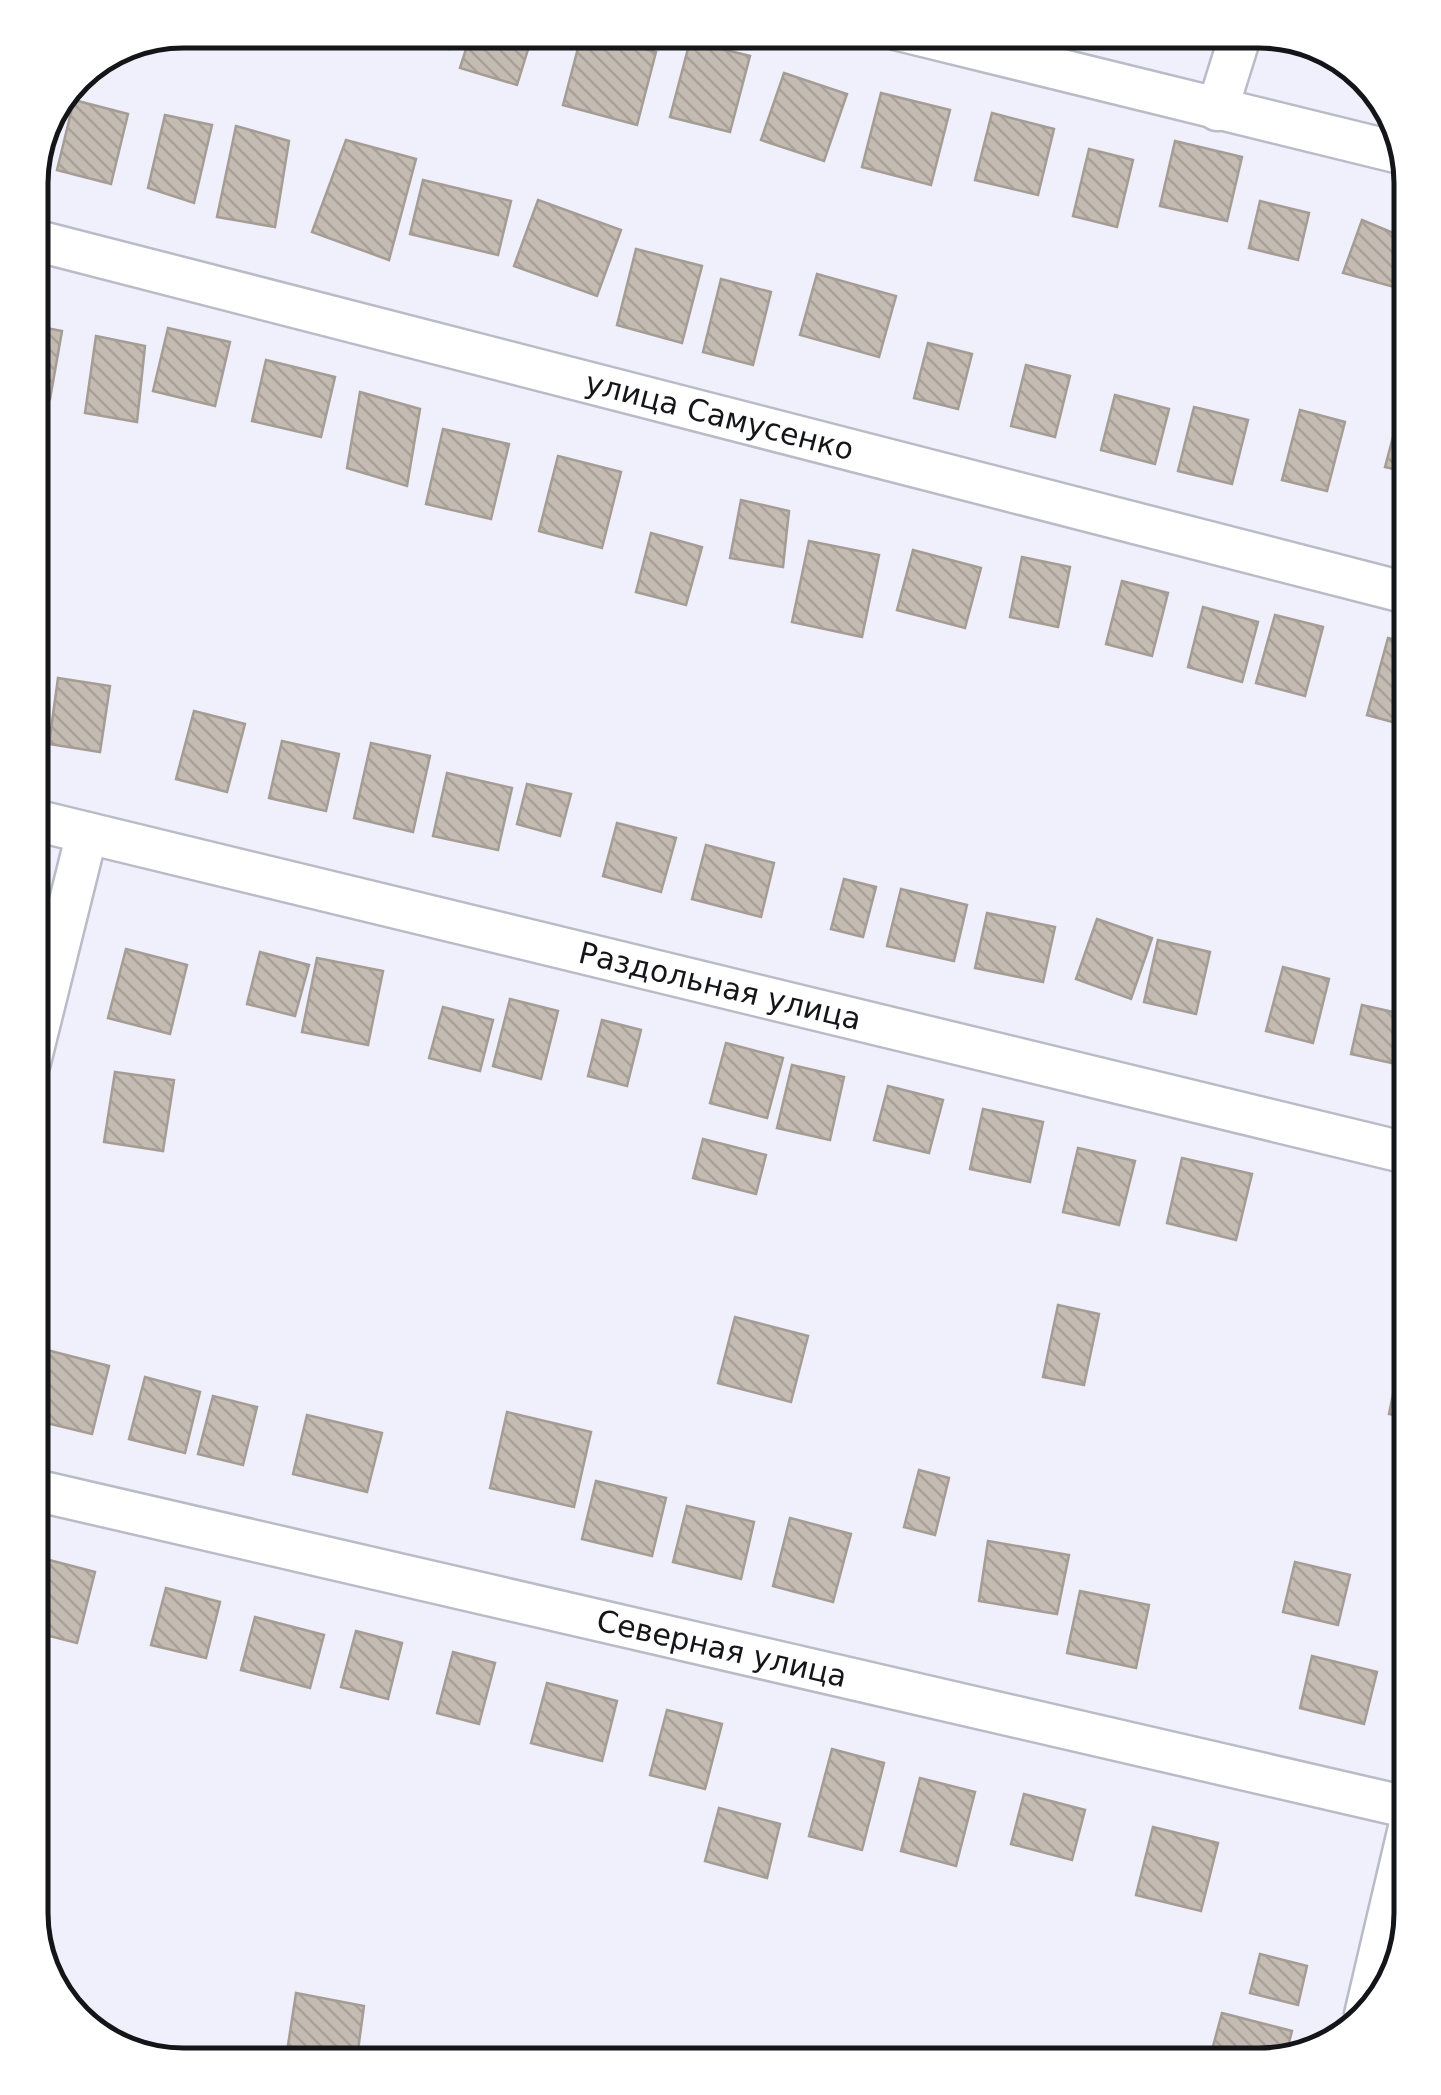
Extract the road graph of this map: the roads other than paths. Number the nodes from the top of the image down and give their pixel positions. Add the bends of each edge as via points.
1 (971, 48) edge
2 (1236, 48) edge
3 (1217, 110) junction
4 (1390, 151) edge
5 (48, 244) edge
6 (1394, 590) edge
7 (48, 823) edge
8 (87, 833) junction
9 (48, 990) edge
10 (1394, 1150) edge
11 (48, 1493) edge
12 (1394, 1804) edge
13 (1394, 1891) edge
14 (1372, 1985) edge

1 - 3 street
2 - 3 street
3 - 4 street
5 - 6 street, улица Самусенко
7 - 8 street, Раздольная улица
8 - 9 street
8 - 10 street, Раздольная улица
11 - 12 street, Северная улица
13 - 14 street

